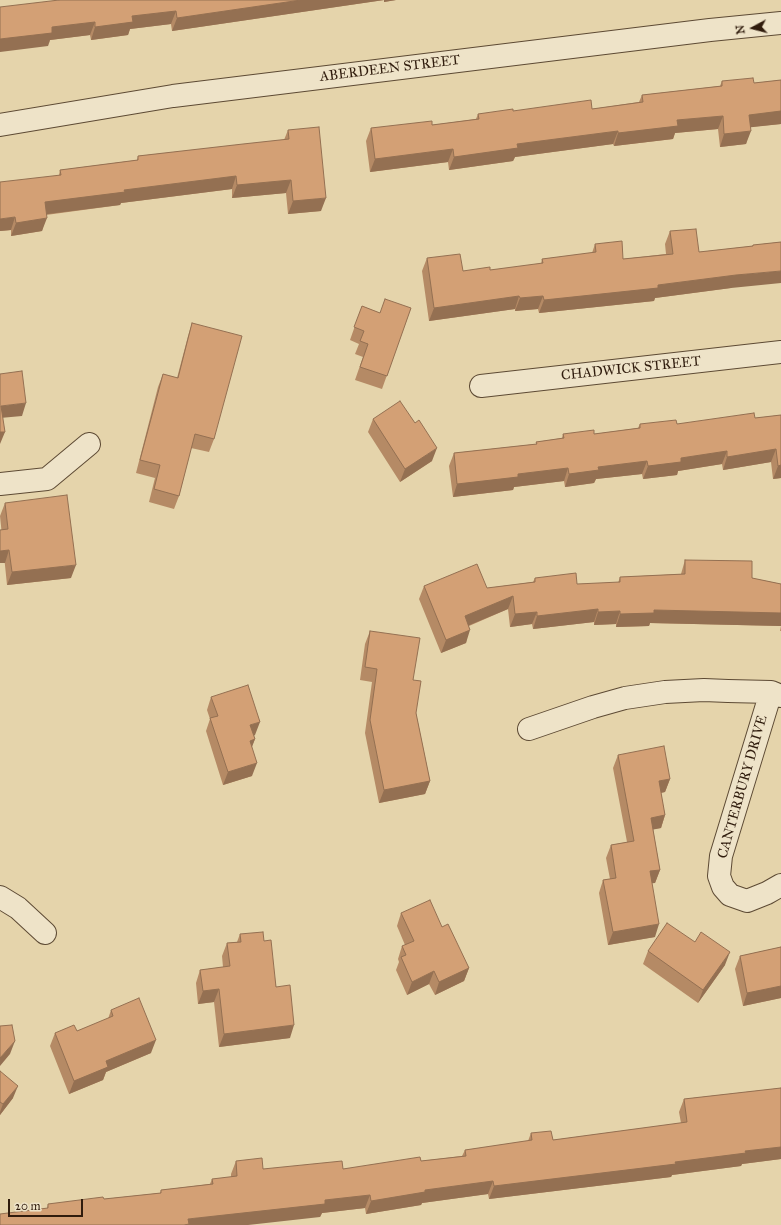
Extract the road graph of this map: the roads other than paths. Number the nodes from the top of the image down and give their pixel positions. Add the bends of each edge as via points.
1 (781, 23) edge
2 (0, 125) edge
3 (781, 352) edge
4 (481, 386) dead end
5 (88, 444) dead end
6 (0, 484) edge
7 (776, 694) edge
8 (529, 729) dead end
9 (781, 885) edge
10 (0, 896) edge
11 (45, 933) dead end

1 - 2 street, ABERDEEN STREET via 173,96
3 - 4 street, CHADWICK STREET
5 - 6 street via 47,478
7 - 8 street via 704,690 649,694 593,707
7 - 9 street, CANTERBURY DRIVE via 721,856 719,876 722,887 730,895 747,901
10 - 11 street via 18,908

